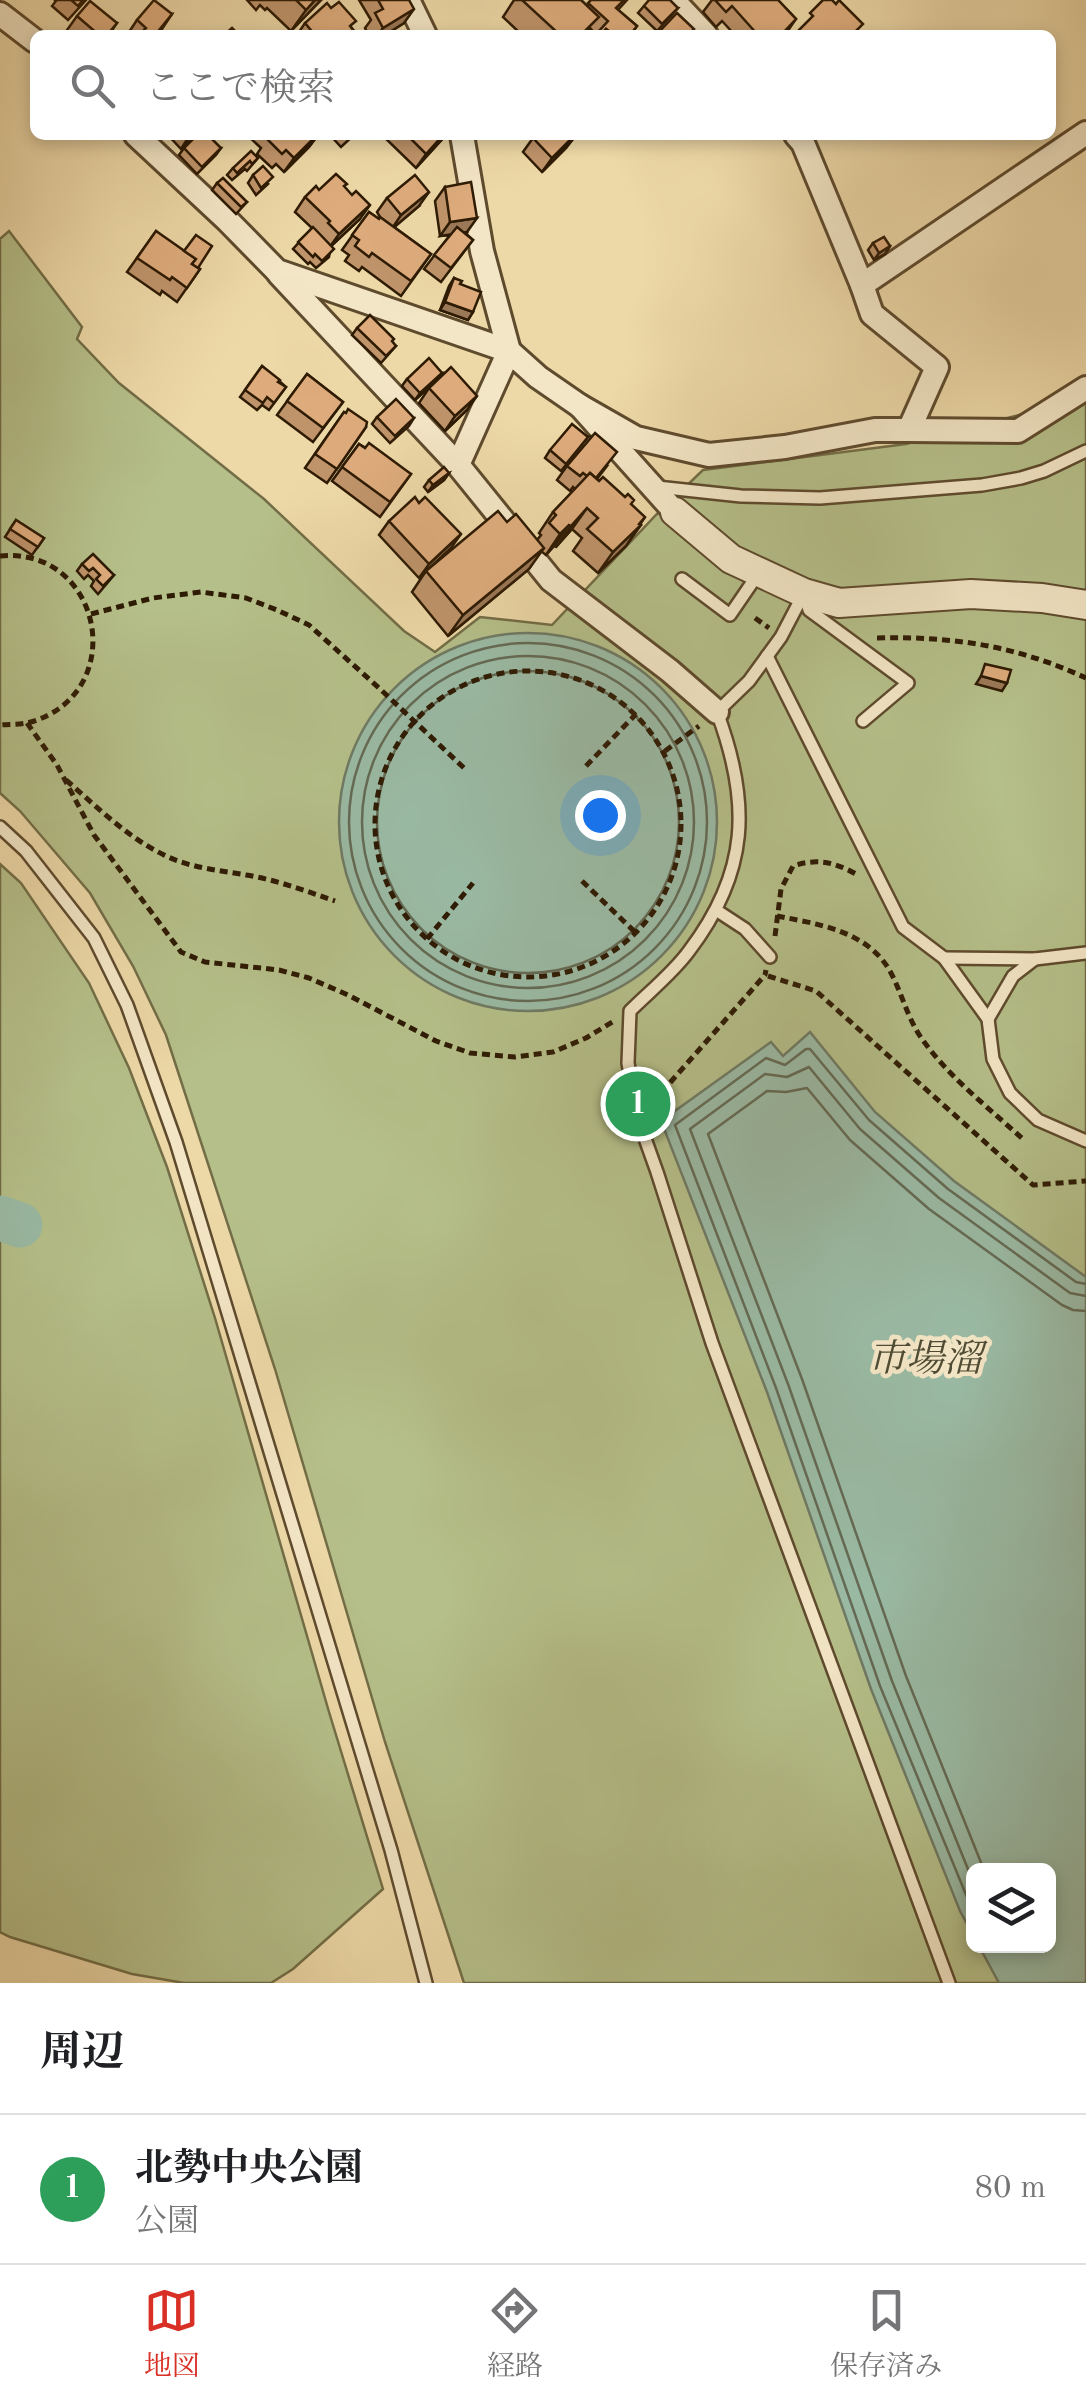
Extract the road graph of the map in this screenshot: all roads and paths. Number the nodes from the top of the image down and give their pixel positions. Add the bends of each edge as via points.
1 (408, 0) edge
2 (689, 5) edge
3 (0, 14) edge
4 (423, 30) edge
5 (703, 30) edge
6 (30, 36) edge
7 (1086, 133) edge
8 (141, 140) edge
9 (463, 140) edge
10 (800, 140) edge
11 (276, 271) junction
12 (862, 285) junction
13 (509, 351) junction
14 (1086, 388) edge
15 (580, 406) junction
16 (910, 430) junction
17 (1086, 451) edge
18 (458, 465) junction
19 (650, 486) junction
20 (674, 512) joint
21 (0, 556) edge
22 (760, 571) junction
23 (682, 580) dead end
24 (804, 592) junction
25 (1086, 604) edge
26 (90, 614) junction
27 (849, 639) junction
28 (767, 656) junction
29 (1086, 678) edge
30 (718, 712) junction
31 (636, 714) junction
32 (863, 721) dead end
33 (414, 722) junction
34 (0, 724) edge
35 (27, 724) junction
36 (665, 751) junction
37 (586, 766) dead end
38 (464, 768) dead end
39 (64, 778) junction
40 (0, 826) edge
41 (582, 881) dead end
42 (472, 884) dead end
43 (888, 898) junction
44 (335, 901) dead end
45 (716, 910) junction
46 (777, 916) junction
47 (636, 933) junction
48 (427, 939) junction
49 (1086, 953) edge
50 (770, 957) junction
51 (944, 958) junction
52 (1034, 958) junction
53 (765, 975) junction
54 (630, 1012) junction
55 (988, 1020) junction
56 (638, 1119) junction
57 (1024, 1141) dead end
58 (1086, 1141) edge
59 (1086, 1182) edge
60 (426, 1983) edge
61 (949, 1983) edge

1 - 4 street
2 - 5 street
3 - 6 street
7 - 12 street
8 - 11 street
9 - 13 street via 482,251
10 - 12 street
11 - 13 street
11 - 18 street
12 - 16 street via 872,314 937,368
13 - 15 street
13 - 18 street
14 - 16 street via 1018,430
15 - 16 street via 636,438 709,455
15 - 19 street
17 - 19 lane via 1044,471 982,485 820,498
18 - 30 street via 552,580
19 - 20 street
20 - 22 street via 731,558
21 - 26 path via 32,558 58,570
22 - 23 lane via 730,616
22 - 24 street
24 - 25 street via 839,603 972,594
24 - 27 lane via 809,610
24 - 28 lane
26 - 33 path via 201,592 246,598 309,626
26 - 35 path via 90,670 54,713
27 - 29 path via 976,644 1020,652
27 - 32 lane via 908,683
28 - 30 lane
28 - 43 lane
30 - 36 path
30 - 45 lane via 741,823 736,860
31 - 33 path via 596,690 515,671 458,687
31 - 36 path
31 - 37 path
33 - 38 path
33 - 48 path via 390,757 376,824 379,859 392,890
34 - 35 path
35 - 39 path
36 - 47 path via 683,831 667,886
39 - 44 path via 167,857
39 - 54 path via 94,834 181,952 205,962 309,978 470,1053 553,1052
40 - 60 lane via 94,938 127,1006 176,1142
41 - 47 path
42 - 48 path
43 - 46 path via 852,871 808,861 793,866
43 - 51 lane via 902,927
45 - 50 lane via 745,928
45 - 54 lane via 688,954
46 - 50 path
46 - 57 path via 838,929 878,953 932,1051
47 - 48 path via 583,968 528,977 471,966
49 - 52 lane
50 - 53 path
51 - 52 lane
51 - 55 lane
52 - 55 lane via 1013,976
53 - 56 path
53 - 59 path via 816,990 1033,1185
54 - 56 lane via 628,1063
55 - 58 lane via 993,1059 1010,1093 1038,1120
56 - 61 lane via 712,1343

